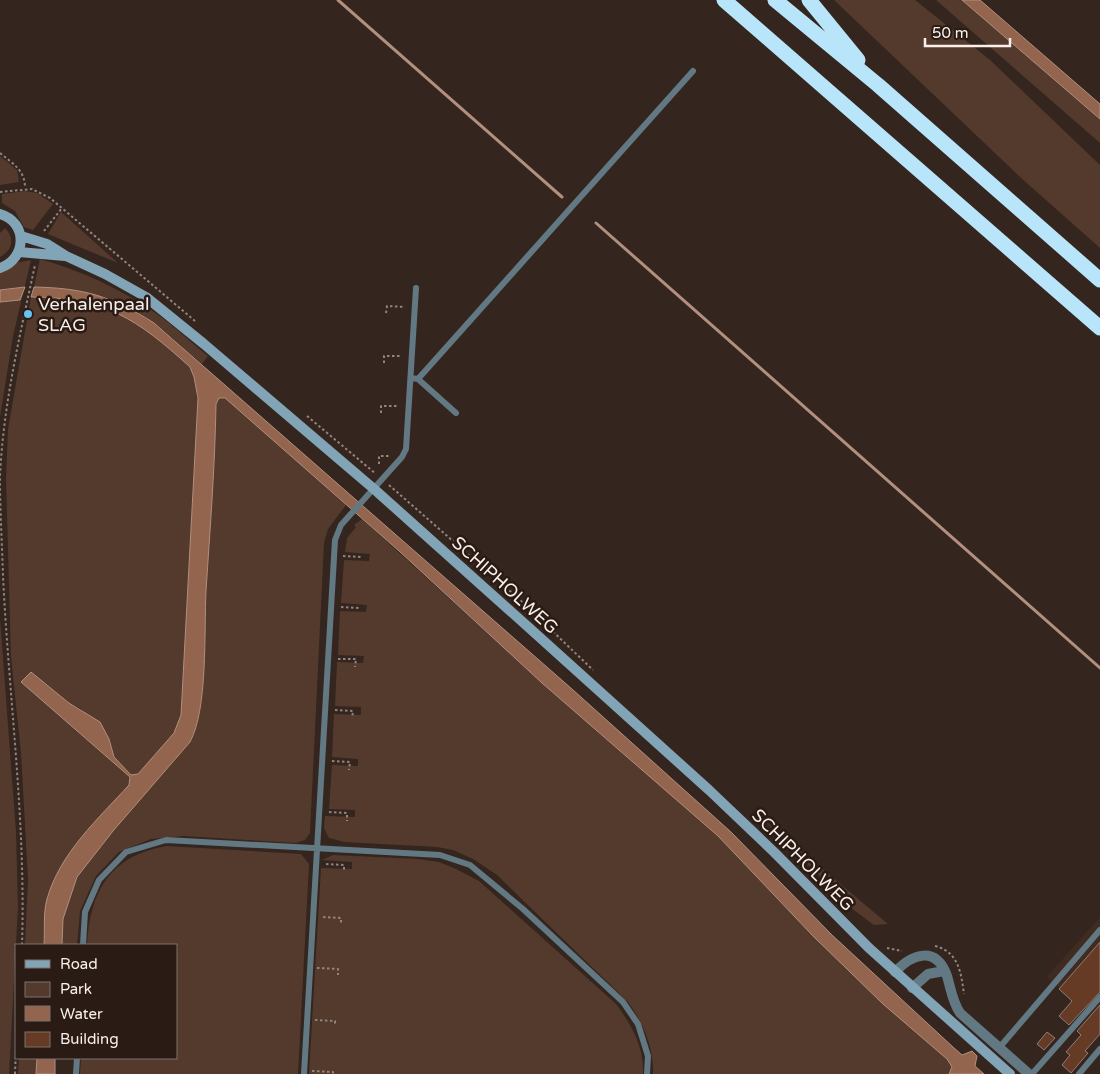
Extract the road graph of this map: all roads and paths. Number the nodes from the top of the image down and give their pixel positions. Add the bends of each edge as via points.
1 (724, 0) edge
2 (775, 0) edge
3 (809, 0) edge
4 (693, 70) dead end
5 (878, 85) junction
6 (0, 152) edge
7 (24, 188) junction
8 (0, 192) edge
9 (62, 208) dead end
10 (0, 214) edge
11 (21, 236) junction
12 (19, 252) junction
13 (66, 256) junction
14 (0, 268) edge
15 (1100, 280) edge
16 (31, 283) dead end
17 (416, 288) dead end
18 (415, 308) junction
19 (386, 313) dead end
20 (1100, 328) edge
21 (412, 357) junction
22 (384, 363) dead end
23 (414, 379) junction
24 (409, 407) junction
25 (381, 413) dead end
26 (456, 413) dead end
27 (402, 457) junction
28 (379, 464) dead end
29 (374, 489) junction
30 (333, 556) junction
31 (362, 557) dead end
32 (331, 606) junction
33 (358, 608) dead end
34 (328, 658) junction
35 (355, 667) dead end
36 (325, 709) junction
37 (352, 718) dead end
38 (322, 761) junction
39 (349, 770) dead end
40 (319, 812) junction
41 (347, 821) dead end
42 (317, 847) junction
43 (316, 864) junction
44 (344, 872) dead end
45 (313, 917) junction
46 (341, 924) dead end
47 (1100, 930) edge
48 (22, 944) edge
49 (83, 944) edge
50 (310, 968) junction
51 (944, 971) junction
52 (895, 972) junction
53 (338, 975) dead end
54 (912, 988) junction
55 (1100, 997) edge
56 (307, 1019) junction
57 (335, 1026) dead end
58 (996, 1045) junction
59 (1100, 1049) edge
60 (16, 1059) edge
61 (77, 1059) edge
62 (304, 1072) edge
63 (15, 1074) edge
64 (76, 1074) edge
65 (333, 1074) edge
66 (647, 1074) edge
67 (1010, 1074) edge
68 (1031, 1074) edge
69 (1079, 1074) edge

1 - 20 highway
2 - 5 highway
3 - 5 highway
4 - 23 lane
5 - 15 highway
6 - 7 path via 22,172
7 - 8 path
7 - 9 path via 42,193
10 - 11 main road via 15,223
11 - 12 main road
11 - 13 main road, SCHIPHOLWEG via 47,244
12 - 13 main road, SCHIPHOLWEG
12 - 14 main road via 14,260
13 - 29 main road, SCHIPHOLWEG via 105,274 153,303
16 - 48 path via 14,356 0,477 8,670 21,826
17 - 18 lane
18 - 19 path via 387,306
18 - 21 lane
21 - 22 path via 384,356
21 - 23 lane
23 - 24 lane
23 - 26 lane
24 - 25 path via 381,406
24 - 27 lane via 407,444
27 - 28 path via 379,456
27 - 29 lane
29 - 30 lane via 336,533
29 - 52 main road, SCHIPHOLWEG via 709,790
30 - 31 path
30 - 32 lane
32 - 33 path
32 - 34 lane
34 - 35 path via 356,659
34 - 36 lane
36 - 37 path via 353,711
36 - 38 lane
38 - 39 path via 350,762
38 - 40 lane
40 - 41 path via 347,813
40 - 42 lane
42 - 43 lane
42 - 49 lane via 166,840 126,852 99,880 85,912
42 - 66 lane via 440,855 470,865 622,1002 638,1024 648,1056
43 - 44 path via 344,865
43 - 45 lane
45 - 46 path via 341,918
45 - 50 lane
47 - 58 lane
50 - 53 path via 338,969
50 - 56 lane
51 - 52 street via 936,959 921,955
51 - 54 street via 928,974
51 - 58 street via 955,1006
52 - 54 main road, SCHIPHOLWEG
54 - 67 main road, SCHIPHOLWEG
55 - 68 lane
56 - 57 path via 335,1021
56 - 62 lane
58 - 68 street
59 - 69 lane
60 - 63 path
61 - 64 lane
62 - 65 path

